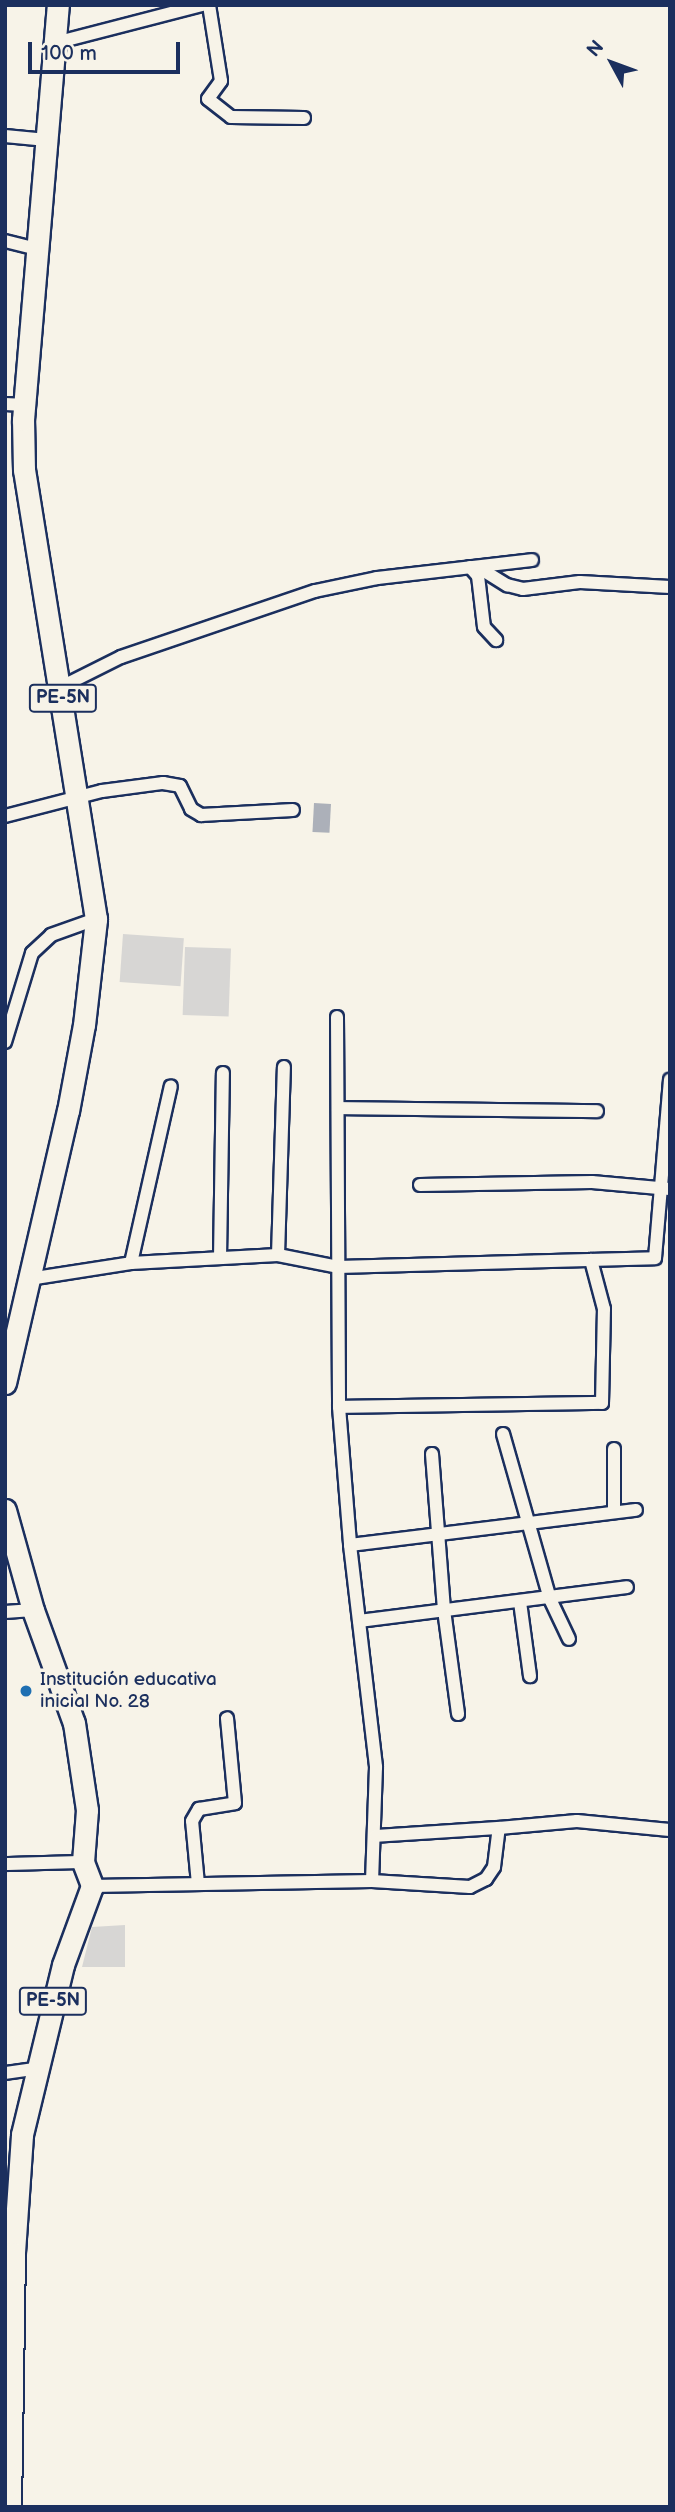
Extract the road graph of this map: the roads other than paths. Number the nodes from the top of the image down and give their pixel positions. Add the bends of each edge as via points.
1 (58, 5) edge
2 (202, 5) edge
3 (209, 5) edge
4 (55, 43) junction
5 (304, 118) dead end
6 (5, 136) edge
7 (47, 140) junction
8 (5, 241) edge
9 (36, 249) junction
10 (15, 405) edge
11 (532, 561) dead end
12 (476, 568) junction
13 (670, 587) edge
14 (496, 640) dead end
15 (61, 687) junction
16 (78, 800) junction
17 (293, 810) dead end
18 (5, 816) edge
19 (96, 919) junction
20 (337, 1017) dead end
21 (5, 1042) edge
22 (284, 1068) dead end
23 (223, 1073) dead end
24 (670, 1080) edge
25 (171, 1086) dead end
26 (338, 1108) junction
27 (597, 1111) dead end
28 (420, 1185) dead end
29 (665, 1188) edge
30 (278, 1255) junction
31 (220, 1258) junction
32 (591, 1260) junction
33 (131, 1263) junction
34 (338, 1267) junction
35 (29, 1279) junction
36 (6, 1375) edge
37 (339, 1407) junction
38 (503, 1434) dead end
39 (614, 1449) dead end
40 (432, 1454) dead end
41 (5, 1510) edge
42 (636, 1510) dead end
43 (614, 1512) junction
44 (526, 1521) junction
45 (437, 1534) junction
46 (349, 1545) junction
47 (627, 1587) dead end
48 (550, 1599) junction
49 (520, 1602) junction
50 (33, 1610) junction
51 (444, 1610) junction
52 (5, 1612) edge
53 (359, 1621) junction
54 (569, 1639) dead end
55 (530, 1676) dead end
56 (458, 1714) dead end
57 (227, 1718) dead end
58 (669, 1826) edge
59 (499, 1828) junction
60 (375, 1836) junction
61 (83, 1862) junction
62 (5, 1864) edge
63 (372, 1881) junction
64 (198, 1884) junction
65 (92, 1886) junction
66 (34, 2069) junction
67 (5, 2073) edge
68 (10, 2507) edge

1 - 4 highway, PE-5N
2 - 4 street
3 - 5 street via 220,81 208,99 231,117
4 - 7 highway, PE-5N
6 - 7 street
7 - 9 highway, PE-5N
8 - 9 street
9 - 10 highway, PE-5N
10 - 15 highway, PE-5N via 30,526
11 - 12 street
12 - 13 street via 523,589 580,582
12 - 14 street via 484,627
12 - 15 street via 377,578 315,591 121,657
15 - 16 highway, PE-5N
16 - 17 street via 102,791 170,783 180,786 191,809 201,815
16 - 18 street
16 - 19 highway, PE-5N
19 - 21 street via 51,935 32,953
19 - 35 highway, PE-5N via 84,1025
20 - 26 street
22 - 30 street
23 - 31 street
24 - 29 street
25 - 33 street
26 - 27 street
26 - 34 street
28 - 29 street via 592,1182
29 - 32 street via 655,1258
30 - 31 street
30 - 34 street
31 - 33 street
32 - 34 street
32 - 37 street via 604,1309 602,1404
33 - 35 street
34 - 37 street
35 - 36 highway, PE-5N
37 - 46 street
38 - 44 street
39 - 43 street
40 - 45 street
41 - 50 highway
42 - 43 street
43 - 44 street
44 - 45 street
44 - 48 street
45 - 46 street
45 - 51 street
46 - 53 street
47 - 48 street
48 - 49 street
48 - 54 street
49 - 51 street
49 - 55 street
50 - 52 street
50 - 61 highway via 74,1723 87,1810
51 - 53 street
51 - 56 street
53 - 60 street via 376,1766
57 - 64 street via 235,1803 199,1809 192,1821
58 - 59 street via 577,1821
59 - 60 street
59 - 63 street via 494,1867 486,1879 470,1887
60 - 63 street
61 - 62 street
61 - 65 highway
63 - 64 street
64 - 65 street
65 - 66 highway, PE-5N via 63,1965
66 - 67 street
66 - 68 highway, PE-5N via 22,2135 13,2253

